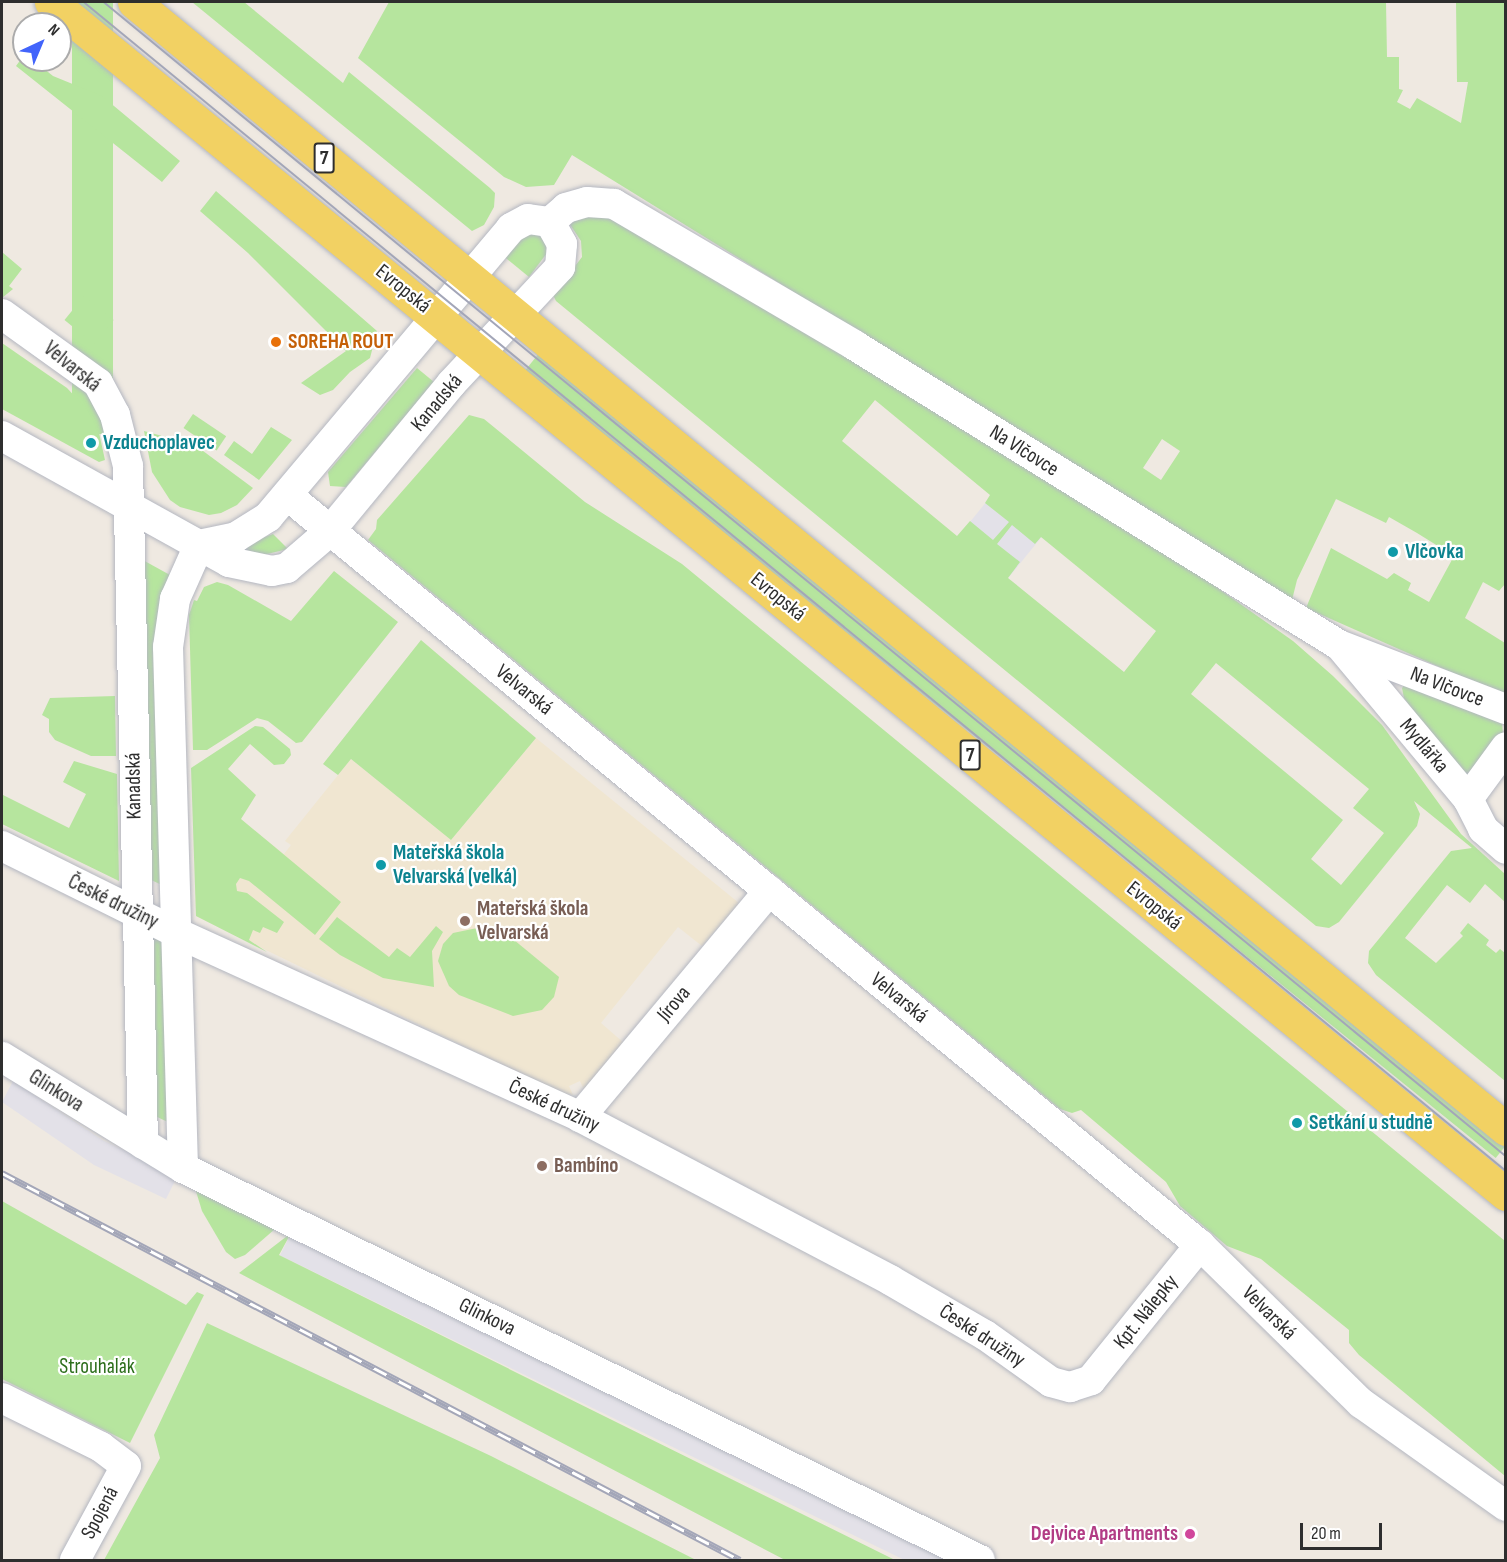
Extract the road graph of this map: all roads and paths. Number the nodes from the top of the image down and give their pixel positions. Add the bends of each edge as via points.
1 (51, 2) edge
2 (134, 2) edge
3 (550, 222) junction
4 (468, 278) junction
5 (2, 314) edge
6 (514, 315) junction
7 (436, 316) junction
8 (481, 353) junction
9 (2, 436) edge
10 (287, 495) junction
11 (129, 506) junction
12 (330, 531) junction
13 (198, 544) junction
14 (1339, 645) junction
15 (1506, 709) edge
16 (1506, 747) edge
17 (1468, 799) junction
18 (2, 846) edge
19 (1506, 849) edge
20 (769, 891) junction
21 (136, 912) junction
22 (177, 933) junction
23 (2, 1057) edge
24 (580, 1117) junction
25 (1506, 1129) edge
26 (142, 1144) junction
27 (183, 1168) junction
28 (1506, 1194) edge
29 (1200, 1245) junction
30 (1091, 1380) joint
31 (2, 1398) edge
32 (1506, 1506) edge
33 (75, 1560) edge
34 (980, 1560) edge

1 - 7 main road, Evropská / 7
2 - 4 main road, 7
3 - 4 street via 528,219 511,228
3 - 6 street via 562,244 560,267
3 - 14 street, Na Vlčovce via 566,208 587,202 614,204 639,215
4 - 6 main road, 7
4 - 7 street
5 - 11 street, Velvarská via 87,373 108,397 128,466
6 - 8 street, Kanadská
6 - 25 main road, 7
7 - 8 main road, Evropská / 7
7 - 10 street
8 - 12 street, Kanadská
8 - 28 main road, Evropská / 7
9 - 11 street
10 - 12 street, Velvarská
10 - 13 street via 247,531 225,541
11 - 13 street, Kanadská
11 - 21 street, Kanadská
12 - 13 street, Kanadská via 287,568 272,571 229,562
12 - 20 street, Velvarská
13 - 22 street, Kanadská via 175,599 168,647
14 - 15 street, Na Vlčovce
14 - 17 street, Mydlářka
16 - 17 street
17 - 19 street, Mydlářka via 1483,830
18 - 21 street, České družiny
20 - 24 street, Jírova
20 - 29 street, Velvarská
21 - 22 street, České družiny
21 - 26 street, Kanadská
22 - 24 street, České družiny
22 - 27 street, Kanadská
23 - 26 street, Glinkova
24 - 30 street, České družiny via 890,1280 985,1335 1051,1382 1070,1387
26 - 27 street, Glinkova
27 - 34 street, Glinkova
29 - 30 street, Kpt. Nálepky
29 - 32 street, Velvarská via 1361,1403
31 - 33 street, Spojená via 101,1447 126,1466

